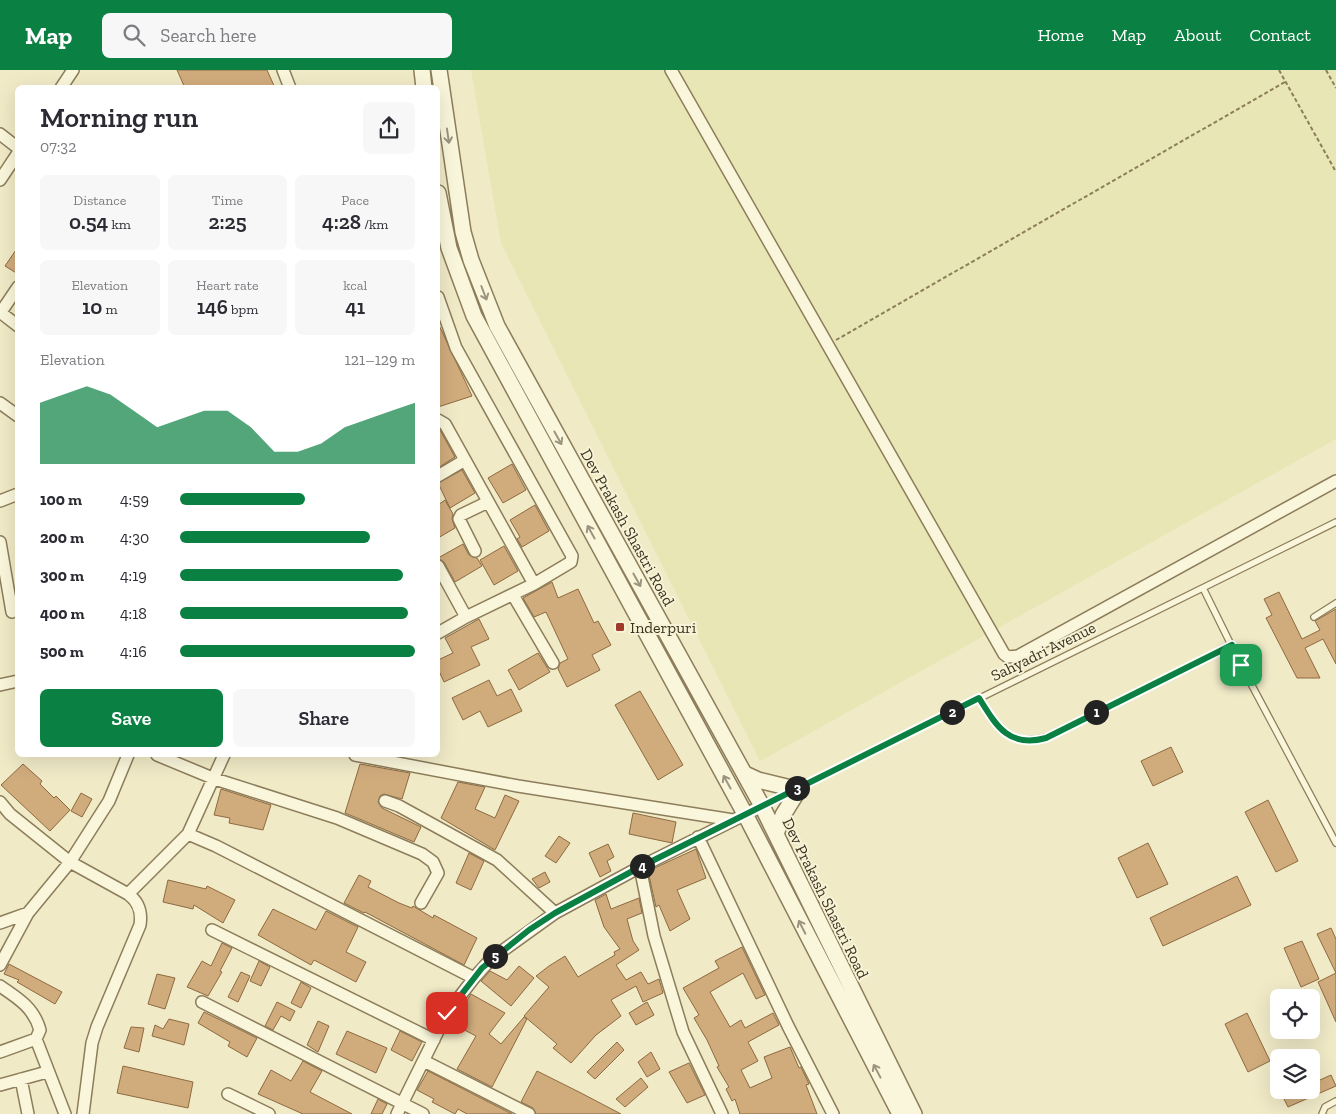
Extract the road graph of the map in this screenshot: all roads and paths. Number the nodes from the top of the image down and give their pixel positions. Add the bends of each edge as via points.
1 (73, 70) edge
2 (283, 70) edge
3 (422, 70) edge
4 (439, 70) edge
5 (671, 70) edge
6 (1279, 70) edge
7 (1326, 70) edge
8 (1285, 82) junction
9 (63, 85) edge
10 (289, 85) edge
11 (424, 85) edge
12 (1336, 88) edge
13 (0, 134) edge
14 (15, 146) edge
15 (15, 158) edge
16 (1336, 172) edge
17 (0, 180) edge
18 (440, 203) edge
19 (15, 291) edge
20 (440, 303) edge
21 (0, 312) edge
22 (15, 324) edge
23 (828, 345) junction
24 (0, 402) edge
25 (15, 414) edge
26 (440, 421) edge
27 (465, 460) junction
28 (440, 475) edge
29 (1336, 481) edge
30 (15, 495) edge
31 (0, 501) edge
32 (488, 502) junction
33 (1336, 522) edge
34 (0, 542) edge
35 (475, 551) dead end
36 (440, 570) edge
37 (534, 584) junction
38 (1203, 588) junction
39 (513, 595) junction
40 (1336, 603) edge
41 (15, 611) edge
42 (0, 614) edge
43 (466, 617) junction
44 (1314, 617) dead end
45 (440, 632) edge
46 (1232, 645) junction
47 (553, 664) dead end
48 (15, 682) edge
49 (0, 685) edge
50 (979, 698) junction
51 (127, 757) edge
52 (162, 757) edge
53 (223, 757) edge
54 (366, 757) edge
55 (745, 774) junction
56 (215, 779) junction
57 (798, 788) junction
58 (385, 801) dead end
59 (0, 802) edge
60 (762, 806) junction
61 (739, 817) junction
62 (188, 834) junction
63 (776, 834) junction
64 (698, 837) junction
65 (1336, 843) edge
66 (70, 862) junction
67 (640, 867) junction
68 (128, 894) junction
69 (421, 903) dead end
70 (28, 913) junction
71 (555, 913) junction
72 (0, 923) edge
73 (212, 930) dead end
74 (0, 965) edge
75 (474, 978) junction
76 (0, 986) edge
77 (202, 1002) dead end
78 (36, 1039) junction
79 (434, 1040) junction
80 (0, 1052) edge
81 (424, 1061) junction
82 (47, 1072) junction
83 (21, 1079) junction
84 (0, 1085) edge
85 (228, 1094) dead end
86 (1336, 1101) edge
87 (402, 1103) junction
88 (28, 1114) edge
89 (65, 1114) edge
90 (82, 1114) edge
91 (269, 1114) edge
92 (397, 1114) edge
93 (423, 1114) edge
94 (529, 1114) edge
95 (722, 1114) edge
96 (834, 1114) edge
97 (900, 1114) edge
98 (914, 1114) edge
99 (1322, 1114) edge

1 - 9 street
2 - 10 street
3 - 11 street
4 -> 55 street, Dev Prakash Shastri Road via 463,232 496,326
5 - 23 street
6 - 8 path
7 - 12 path
8 - 16 path
8 - 23 path
13 - 14 street
15 - 17 street
61 -> 18 street, Dev Prakash Shastri Road via 474,316 449,248
19 - 21 street
20 - 37 street via 456,348 572,556 569,563
21 - 22 street
23 - 29 street via 1008,657 1018,656
24 - 25 street
26 - 27 street via 445,424
27 - 28 street
27 - 32 street
30 - 31 street
32 - 35 street via 459,519
32 - 37 street
33 - 38 lane, Sahyadri Avenue
34 - 41 street
36 - 43 street
37 - 39 street
38 - 46 lane
38 - 50 lane, Sahyadri Avenue
39 - 43 street
39 - 47 street
40 - 44 lane
41 - 42 street
43 - 45 street
46 - 50 lane via 1046,738 1034,741 1010,736 994,723
46 - 65 lane
48 - 49 street
50 - 57 lane, Sahyadri Avenue
51 - 66 street via 109,801
52 - 56 street
53 - 56 street
54 - 61 street via 518,786
55 - 57 street
55 - 60 street, Dev Prakash Shastri Road
56 - 62 street
56 - 69 street via 337,818 422,854 434,862 438,873
57 - 60 lane, Sahyadri Avenue
57 - 63 street
58 - 71 street via 496,860
59 - 66 street via 10,814
60 - 61 street
60 - 63 street, Dev Prakash Shastri Road
61 - 64 street
97 -> 61 street, Dev Prakash Shastri Road
62 - 68 street
62 - 75 street
63 - 98 street, Dev Prakash Shastri Road
64 - 67 street
64 - 96 street via 788,1026
66 - 68 street
66 - 70 street
67 - 71 street
67 - 95 street via 654,936 683,1032
68 - 90 street via 138,905 140,925 92,1043
70 - 72 street
70 - 74 street
71 - 75 street via 492,959
73 - 79 street
75 - 79 street via 447,1013
76 - 78 street via 31,1010 40,1030
77 - 87 street
78 - 80 street
78 - 82 street
79 - 81 street
81 - 87 street
81 - 94 street
82 - 83 street
82 - 89 street
83 - 84 street
83 - 88 street
85 - 91 street
86 - 99 lane via 1325,1107
87 - 92 street
87 - 93 street

